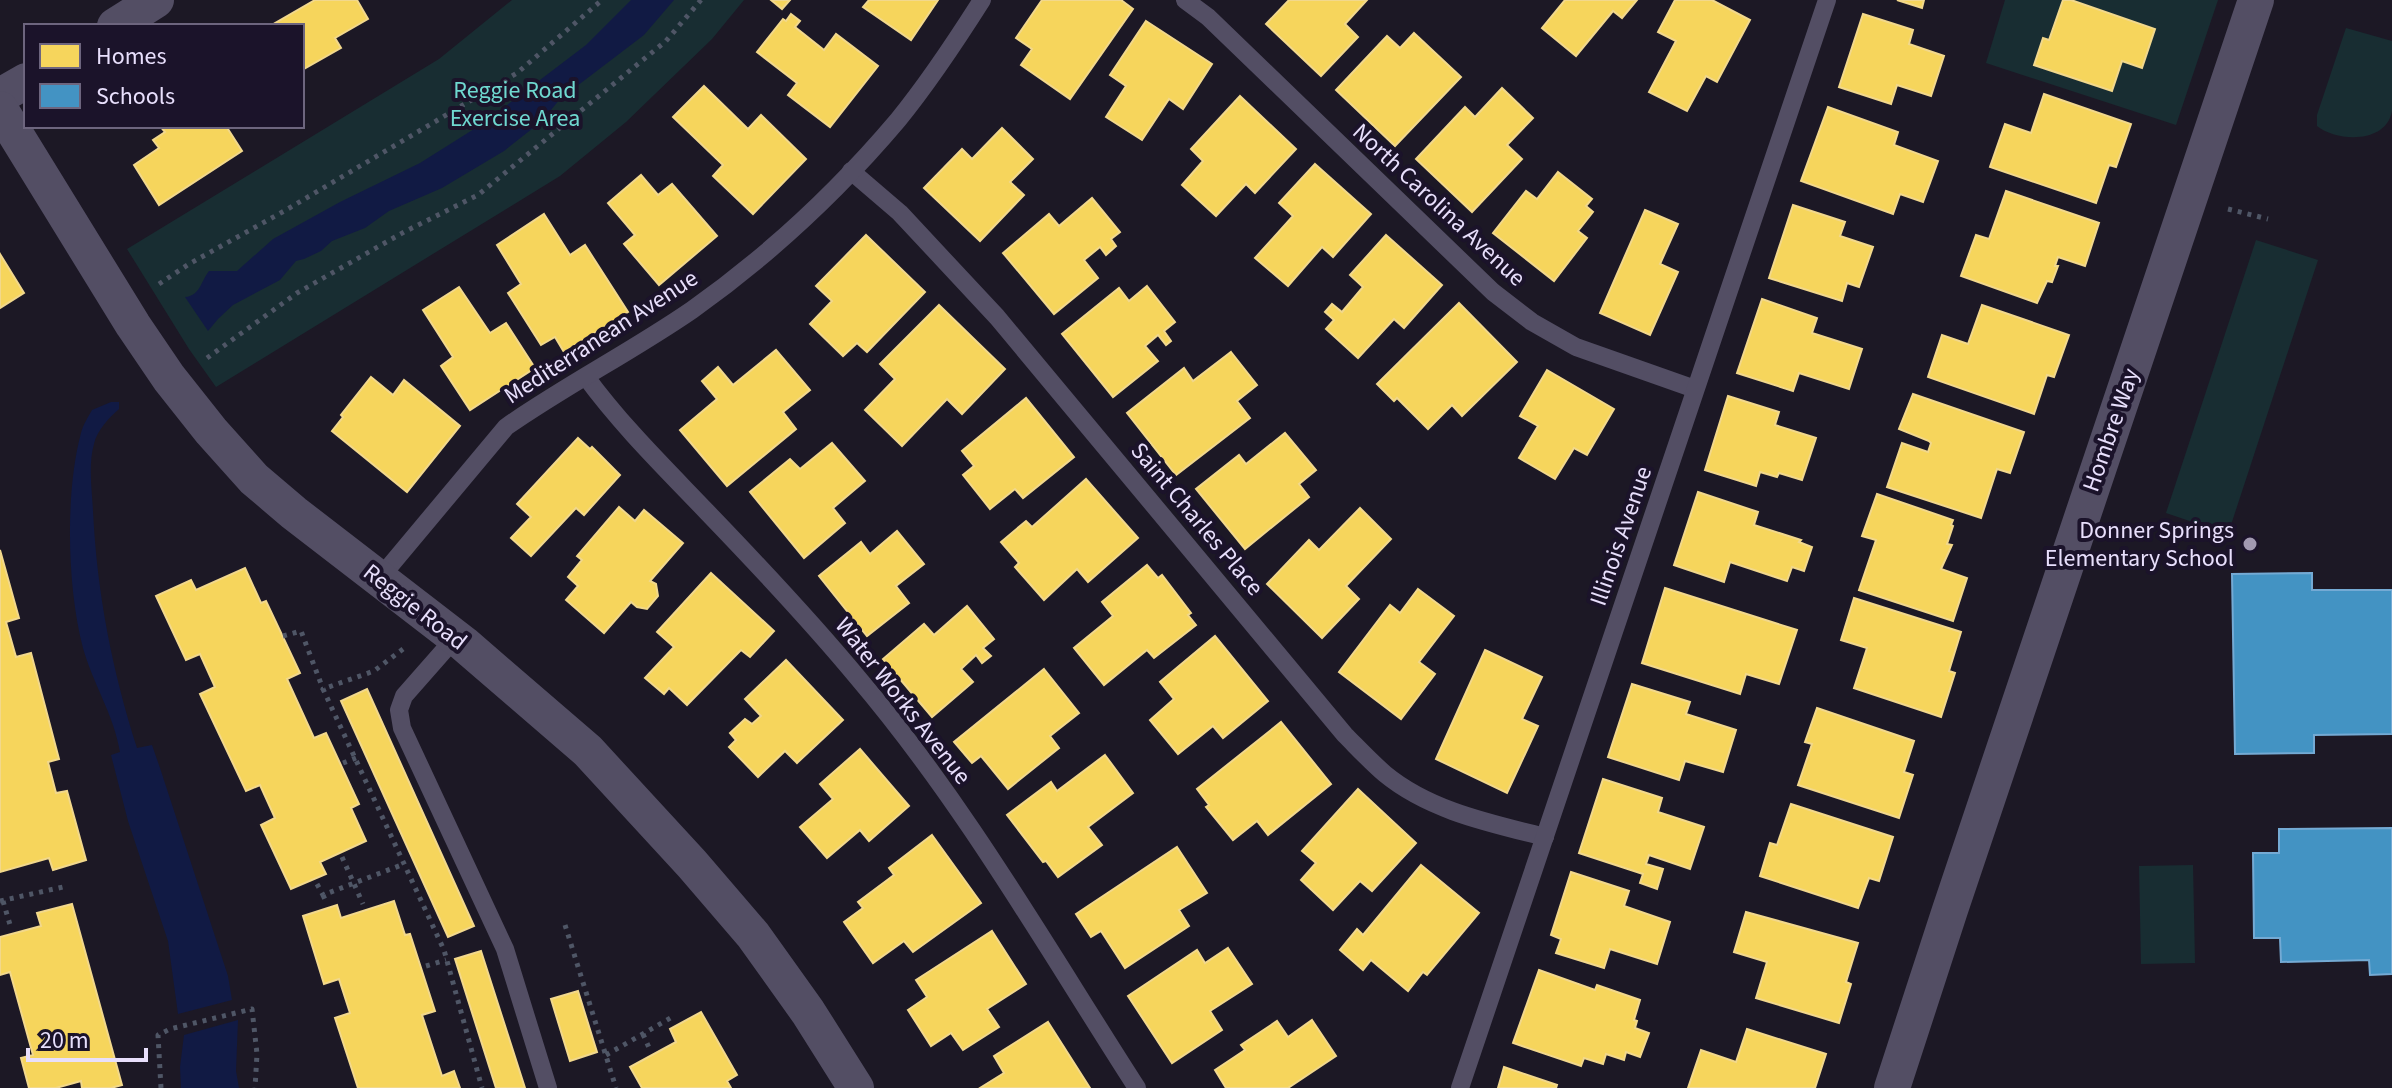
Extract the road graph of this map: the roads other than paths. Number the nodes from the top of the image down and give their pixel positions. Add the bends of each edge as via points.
1 (156, 0) edge
2 (982, 0) edge
3 (1185, 0) edge
4 (2256, 0) edge
5 (1824, 1) edge
6 (118, 24) edge
7 (24, 82) edge
8 (0, 96) edge
9 (0, 109) edge
10 (851, 171) junction
11 (586, 377) junction
12 (1695, 389) junction
13 (379, 579) junction
14 (455, 638) junction
15 (1545, 837) junction
16 (548, 1088) edge
17 (856, 1088) edge
18 (1137, 1088) edge
19 (1460, 1088) edge
20 (1892, 1088) edge

1 - 6 street
2 - 10 lane, Mediterranean Avenue via 898,119
3 - 12 lane, North Carolina Avenue via 1493,292 1532,322 1576,347
4 - 20 street, Hombre Way
5 - 12 lane, Illinois Avenue
7 - 8 street
9 - 13 street, Reggie Road via 133,325 211,431 254,479
10 - 11 lane, Mediterranean Avenue via 754,262 669,326
10 - 15 lane, Saint Charles Place via 900,213 997,317 1375,765 1425,800
11 - 13 lane, Mediterranean Avenue via 506,427
11 - 18 lane, Water Works Avenue via 612,414 792,600 861,681 1006,881
12 - 15 lane, Illinois Avenue
13 - 14 street, Reggie Road
14 - 16 lane via 404,696 399,710 402,728 505,949
14 - 17 street, Reggie Road via 588,751 692,864 753,935
15 - 19 lane, Illinois Avenue

